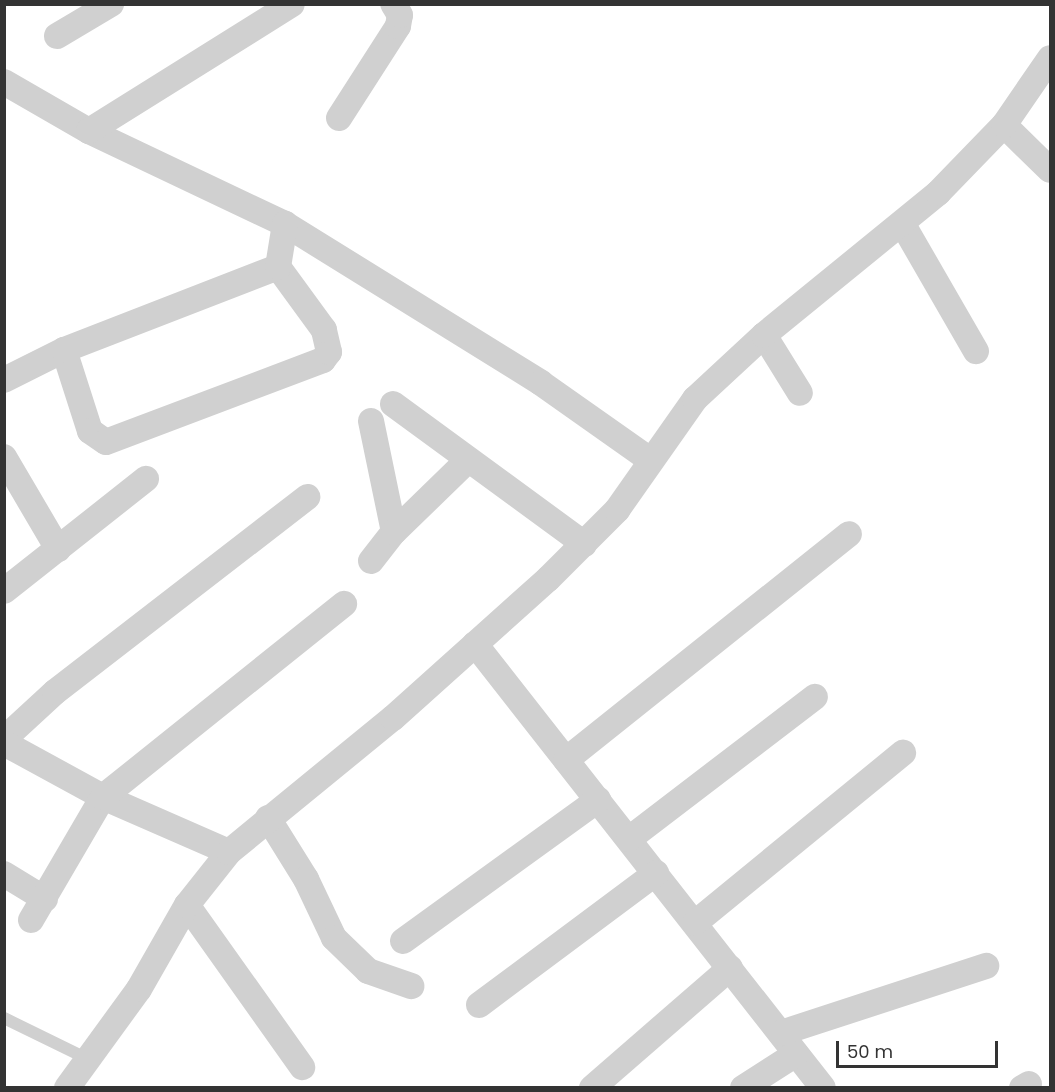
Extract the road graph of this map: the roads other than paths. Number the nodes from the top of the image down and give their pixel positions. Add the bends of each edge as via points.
1 (111, 4) edge
2 (393, 4) edge
3 (282, 7) edge
4 (57, 36) dead end
5 (1050, 58) edge
6 (4, 82) edge
7 (339, 118) dead end
8 (1004, 125) junction
9 (89, 131) junction
10 (1050, 170) edge
11 (902, 223) junction
12 (285, 224) junction
13 (278, 267) junction
14 (764, 335) junction
15 (64, 350) junction
16 (976, 351) dead end
17 (4, 380) edge
18 (800, 393) dead end
19 (393, 404) dead end
20 (371, 421) dead end
21 (4, 457) edge
22 (650, 460) junction
23 (467, 461) junction
24 (146, 479) dead end
25 (306, 497) dead end
26 (394, 532) junction
27 (849, 534) dead end
28 (584, 544) junction
29 (58, 549) junction
30 (370, 561) dead end
31 (4, 591) edge
32 (344, 604) dead end
33 (475, 644) junction
34 (815, 697) dead end
35 (4, 741) edge
36 (903, 753) dead end
37 (566, 760) junction
38 (103, 797) junction
39 (598, 800) junction
40 (268, 818) junction
41 (629, 839) junction
42 (229, 852) junction
43 (656, 873) junction
44 (4, 874) edge
45 (45, 899) junction
46 (187, 905) junction
47 (31, 920) dead end
48 (695, 923) junction
49 (403, 941) dead end
50 (986, 966) dead end
51 (730, 968) junction
52 (411, 986) dead end
53 (479, 1005) dead end
54 (4, 1018) edge
55 (781, 1033) junction
56 (796, 1054) junction
57 (88, 1059) junction
58 (302, 1067) dead end
59 (67, 1088) edge
60 (592, 1088) edge
61 (743, 1088) edge
62 (823, 1088) edge

1 - 4 street
2 - 7 street via 400,15 398,26
3 - 9 street
5 - 8 street
6 - 9 street
8 - 10 street
8 - 11 street via 938,194
9 - 12 street
11 - 14 street
11 - 16 street
12 - 13 street
12 - 22 street via 541,382
13 - 15 street
13 - 15 street via 324,330 329,352 323,360 106,442 90,431
14 - 18 street
14 - 22 street via 695,399
15 - 17 street
19 - 23 street
20 - 26 street
21 - 29 street
22 - 28 street via 617,510
23 - 26 street
23 - 28 street
24 - 29 street
25 - 35 street via 55,692
26 - 30 street
27 - 37 street
28 - 33 street
29 - 31 street
32 - 38 street
33 - 37 street
33 - 40 street via 393,718
34 - 41 street
35 - 38 street
36 - 48 street
37 - 39 street
38 - 42 street
38 - 45 street
39 - 41 street
39 - 49 street
40 - 42 street
40 - 52 street via 306,879 334,938 368,971
41 - 43 street
42 - 46 street
43 - 48 street
43 - 53 street
44 - 45 street
45 - 47 street
46 - 57 street via 139,989
46 - 58 street
48 - 51 street
50 - 55 street
51 - 55 street
51 - 60 street
54 - 57 lane
55 - 56 street
56 - 61 street
56 - 62 street
57 - 59 street

